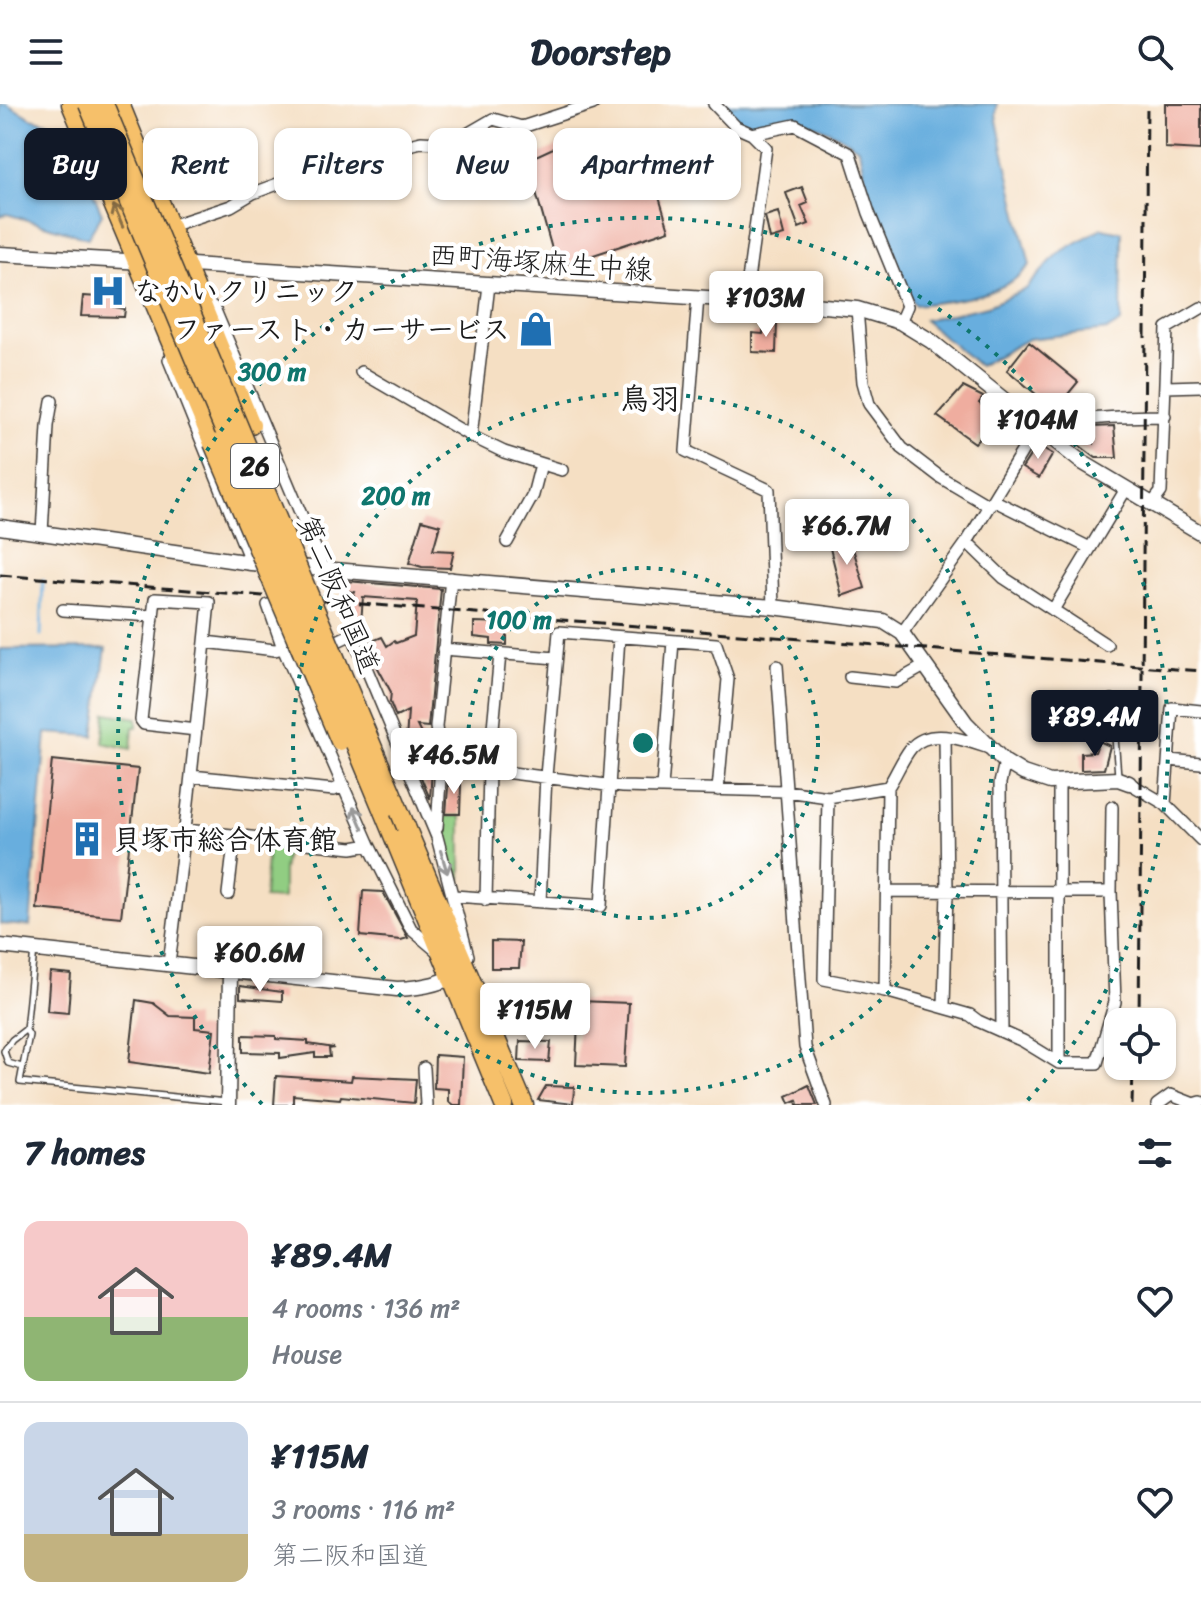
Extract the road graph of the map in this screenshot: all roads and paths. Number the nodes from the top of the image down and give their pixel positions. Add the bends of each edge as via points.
1 (71, 104) edge
2 (88, 104) edge
3 (104, 104) edge
4 (120, 104) edge
5 (593, 104) edge
6 (705, 104) edge
7 (714, 104) edge
8 (736, 127) junction
9 (752, 134) junction
10 (170, 226) junction
11 (0, 254) edge
12 (137, 262) junction
13 (187, 265) junction
14 (489, 285) junction
15 (199, 296) junction
16 (698, 297) junction
17 (748, 301) junction
18 (152, 303) junction
19 (857, 309) junction
20 (1201, 309) edge
21 (900, 322) junction
22 (361, 372) dead end
23 (1201, 386) edge
24 (1166, 387) junction
25 (52, 401) dead end
26 (1165, 416) junction
27 (1041, 431) junction
28 (471, 436) junction
29 (541, 464) junction
30 (562, 470) dead end
31 (1126, 489) junction
32 (991, 503) junction
33 (1152, 504) junction
34 (0, 527) edge
35 (42, 533) junction
36 (1201, 533) edge
37 (507, 542) dead end
38 (967, 542) junction
39 (1090, 548) junction
40 (251, 563) junction
41 (324, 569) junction
42 (451, 578) junction
43 (268, 605) dead end
44 (773, 607) junction
45 (63, 610) dead end
46 (1053, 610) junction
47 (152, 616) junction
48 (902, 633) junction
49 (619, 637) junction
50 (673, 641) junction
51 (205, 642) junction
52 (1107, 645) dead end
53 (283, 648) junction
54 (443, 649) junction
55 (500, 654) junction
56 (556, 658) junction
57 (290, 663) junction
58 (926, 665) junction
59 (777, 666) dead end
60 (850, 677) dead end
61 (1112, 697) dead end
62 (1201, 711) edge
63 (196, 730) junction
64 (945, 737) junction
65 (989, 748) junction
66 (1169, 760) junction
67 (1005, 762) junction
68 (1201, 763) edge
69 (441, 764) junction
70 (489, 770) junction
71 (191, 776) junction
72 (546, 776) junction
73 (1123, 781) junction
74 (1059, 782) junction
75 (609, 784) junction
76 (344, 785) junction
77 (888, 787) junction
78 (662, 788) junction
79 (718, 790) junction
80 (786, 791) junction
81 (828, 797) junction
82 (1165, 804) junction
83 (1112, 807) dead end
84 (378, 814) junction
85 (410, 826) junction
86 (186, 830) junction
87 (235, 835) junction
88 (437, 837) junction
89 (1201, 840) edge
90 (369, 845) junction
91 (886, 891) junction
92 (947, 891) junction
93 (1059, 891) junction
94 (999, 892) junction
95 (1111, 892) junction
96 (228, 894) dead end
97 (454, 896) junction
98 (486, 900) junction
99 (540, 902) junction
100 (0, 946) edge
101 (34, 950) junction
102 (441, 954) junction
103 (169, 964) junction
104 (230, 972) junction
105 (458, 973) junction
106 (885, 991) junction
107 (944, 1006) junction
108 (26, 1030) junction
109 (1002, 1030) junction
110 (1059, 1063) junction
111 (22, 1067) junction
112 (424, 1068) dead end
113 (1201, 1102) edge
114 (228, 1104) edge
115 (426, 1105) edge
116 (504, 1105) edge
117 (524, 1105) edge
118 (826, 1105) edge
119 (1157, 1105) edge

12 -> 1 highway
2 - 84 highway, 第二阪和国道 / 26, bridge
3 - 85 highway, 第二阪和国道 / 26, bridge
4 - 10 highway
5 - 10 street via 522,127 493,119 455,141 379,147
6 - 8 street
7 - 8 street
8 - 9 street
9 - 17 street via 766,148
9 - 21 street via 795,125 850,154 907,306
10 - 13 highway
11 - 12 street, 西町海塚麻生中線
12 - 13 street, 西町海塚麻生中線
12 - 18 highway
13 - 14 street, 西町海塚麻生中線
13 - 15 highway
14 - 16 street, 西町海塚麻生中線
14 - 28 street
15 - 41 street via 214,308
15 - 85 highway
16 - 17 street, 西町海塚麻生中線
16 - 44 street via 686,451 769,490
17 - 19 street, 西町海塚麻生中線
18 - 40 street via 154,324
18 - 84 highway, bridge
19 - 21 street, 西町海塚麻生中線
19 - 32 street via 869,404 902,448 940,477
20 - 24 street via 1167,328
21 - 27 street, 西町海塚麻生中線
22 - 28 street
23 - 24 street
24 - 26 street
25 - 35 street
26 - 27 street via 1091,420
26 - 33 street via 1161,492
27 - 31 street, 西町海塚麻生中線
27 - 32 street via 1029,440
28 - 29 street
29 - 30 street
29 - 37 street via 533,495
31 - 33 street, 西町海塚麻生中線
31 - 39 street
32 - 38 street
32 - 39 street
33 - 36 street, 西町海塚麻生中線
34 - 35 street
35 - 40 street
38 - 46 street via 1004,578
38 - 48 street
39 - 46 street
40 - 41 street
41 - 42 street
42 - 44 street
42 - 54 street
43 - 53 street
44 - 48 street via 883,621
45 - 47 street
46 - 52 street
47 - 51 street via 155,599 209,602
47 - 63 street via 141,720
48 - 58 street
49 - 50 street
49 - 56 street via 559,632
49 - 75 street
50 - 78 street
50 - 79 street via 716,644 728,679
51 - 53 street
51 - 63 street
53 - 57 street
54 - 55 street
54 - 69 street via 436,727
55 - 56 street
55 - 70 street
56 - 72 street
57 - 76 street
57 - 88 street via 352,634
58 - 60 street via 896,682 868,684
58 - 65 street
59 - 80 street
61 - 73 lane
62 - 66 street via 1172,708
63 - 71 street
64 - 65 street
64 - 77 street via 914,745
64 - 92 street
65 - 67 street
66 - 68 street
66 - 82 street
67 - 74 street via 1023,773
67 - 94 street via 1000,783
69 - 70 street
69 - 88 street
70 - 72 street
70 - 98 street
71 - 76 street via 334,790
71 - 86 street
72 - 75 street
72 - 99 street
73 - 74 street
73 - 82 street
74 - 93 street
75 - 78 street
75 - 99 street via 601,906
90 -> 76 street
77 - 81 street
77 - 91 street
78 - 79 street
79 - 80 street
80 - 81 street
80 - 118 street via 805,1047
81 - 106 street via 824,979
82 - 89 street
83 - 95 street
84 - 102 highway, 第二阪和国道 / 26 via 401,855
85 - 105 highway, 第二阪和国道 / 26
86 - 87 street
86 - 103 street
87 - 90 street via 352,848
87 - 96 street
88 -> 97 street
90 - 102 street via 411,929
91 - 92 street
91 - 106 street
92 - 94 street
92 - 107 street
93 - 94 street
93 - 95 street
93 - 110 street
94 - 109 street
95 - 110 street via 1115,1002 1106,1036 1097,1063
97 - 98 street
97 - 105 street via 468,958
98 - 99 street
100 - 101 street
101 - 103 street
101 - 108 lane
102 - 105 highway, 第二阪和国道 / 26
103 - 104 street
104 - 105 street via 397,989
104 - 114 street
105 - 116 highway, 第二阪和国道 / 26
105 - 117 highway, 第二阪和国道 / 26
106 - 107 street
107 - 109 street
108 - 111 lane
108 - 111 lane via 4,1051 8,1063
109 - 110 street
111 - 114 lane via 20,1082
112 - 115 street
113 - 119 street via 1171,1095

